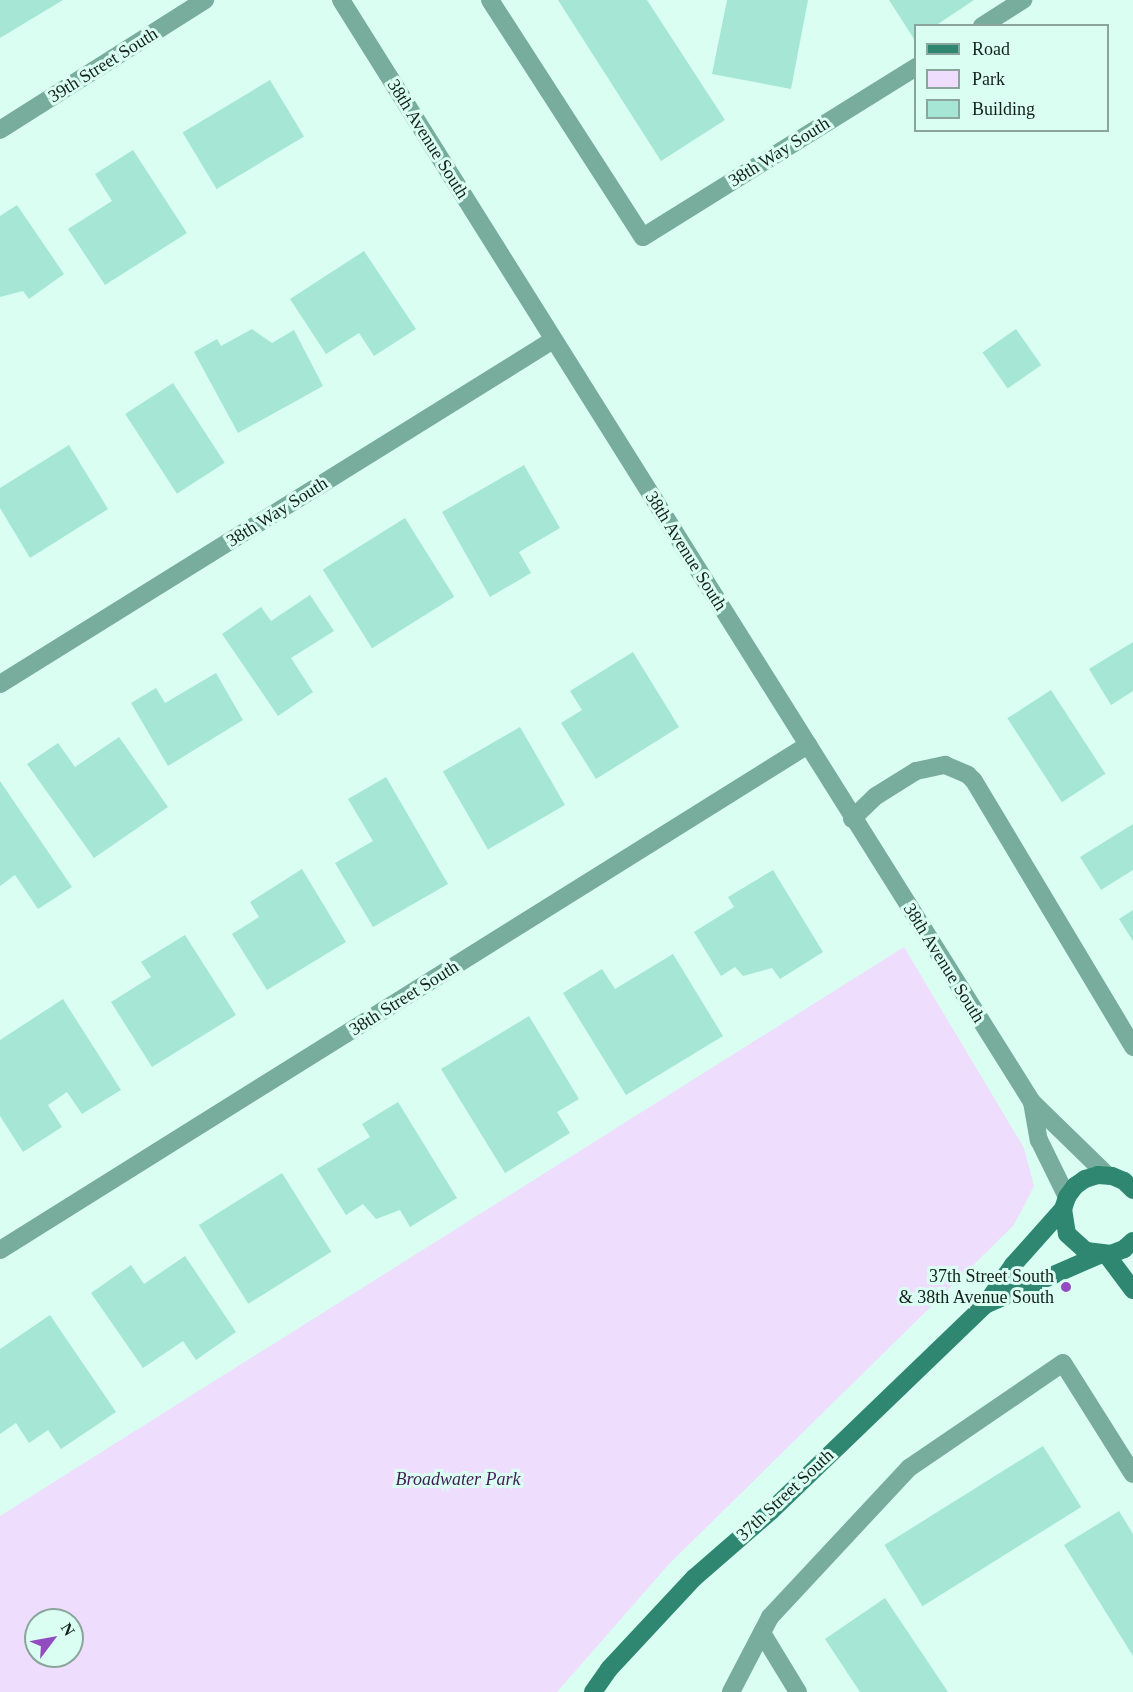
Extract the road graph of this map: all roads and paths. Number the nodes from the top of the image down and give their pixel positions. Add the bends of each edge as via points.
1 (206, 0) edge
2 (342, 0) edge
3 (490, 0) edge
4 (1023, 0) edge
5 (985, 24) edge
6 (914, 68) edge
7 (0, 130) edge
8 (553, 340) junction
9 (0, 684) edge
10 (808, 745) junction
11 (852, 819) junction
12 (1133, 1047) edge
13 (1032, 1102) junction
14 (1123, 1179) edge
15 (1065, 1203) junction
16 (1133, 1241) edge
17 (0, 1250) edge
18 (1102, 1255) junction
19 (1133, 1290) edge
20 (985, 1305) junction
21 (1133, 1474) edge
22 (762, 1633) junction
23 (593, 1692) edge
24 (730, 1692) edge
25 (798, 1692) edge

1 - 7 street, 39th Street South
2 - 8 street, 38th Avenue South
3 - 6 street, 38th Way South via 643,237
4 - 5 street
8 - 9 street, 38th Way South
8 - 10 street, 38th Avenue South
10 - 11 street, 38th Avenue South
10 - 17 street, 38th Street South
11 - 12 street via 876,796 916,771 945,765 968,776
11 - 13 street, 38th Avenue South
13 - 14 street, 38th Avenue South
13 - 15 street, 38th Avenue South via 1039,1140
14 - 15 street, 37th Street South via 1085,1179
15 - 18 street via 1067,1234 1086,1251
15 - 20 street, 37th Street South
16 - 18 street, 37th Street South via 1124,1249
18 - 19 street
18 - 20 street, 37th Street South
20 - 23 street, 37th Street South via 771,1511 694,1578 609,1669
21 - 22 street via 1063,1363 909,1468 770,1617
22 - 24 street
22 - 25 street

